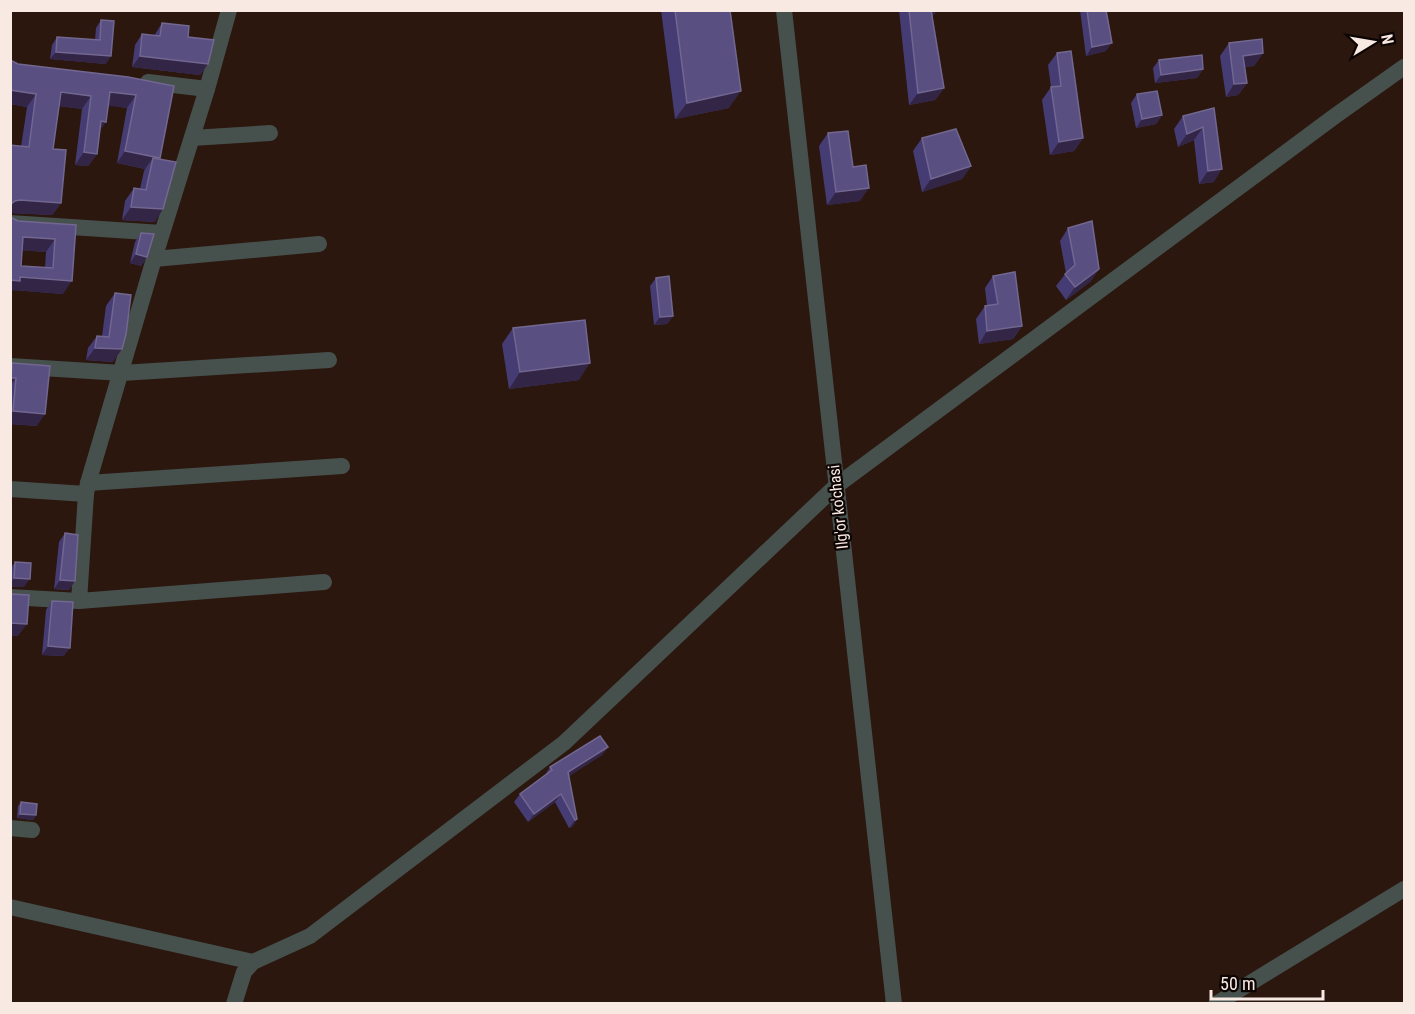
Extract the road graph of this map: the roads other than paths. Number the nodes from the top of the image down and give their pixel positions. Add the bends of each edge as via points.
1 (229, 10) edge
2 (784, 10) edge
3 (1404, 67) edge
4 (137, 81) edge
5 (207, 89) junction
6 (270, 133) dead end
7 (192, 138) junction
8 (10, 223) edge
9 (162, 233) junction
10 (319, 244) dead end
11 (154, 259) junction
12 (329, 360) dead end
13 (10, 366) edge
14 (122, 373) junction
15 (342, 466) dead end
16 (836, 486) junction
17 (87, 488) junction
18 (10, 489) edge
19 (324, 582) dead end
20 (10, 597) edge
21 (79, 601) junction
22 (10, 828) edge
23 (32, 830) dead end
24 (1404, 889) edge
25 (10, 907) edge
26 (253, 962) junction
27 (234, 1004) edge
28 (894, 1004) edge
29 (1216, 1004) edge

1 - 5 street
2 - 16 street, Ilg'or ko'chasi
3 - 16 street
4 - 5 street
5 - 7 street
6 - 7 street
7 - 9 street
8 - 9 street
9 - 11 street
10 - 11 street
11 - 14 street
12 - 14 street
13 - 14 street
14 - 17 street
15 - 17 street
16 - 26 street via 564,743 310,936
16 - 28 street, Ilg'or ko'chasi
17 - 18 street
17 - 21 street
19 - 21 street
20 - 21 street
22 - 23 street
24 - 29 street
25 - 26 street
26 - 27 street via 244,972

